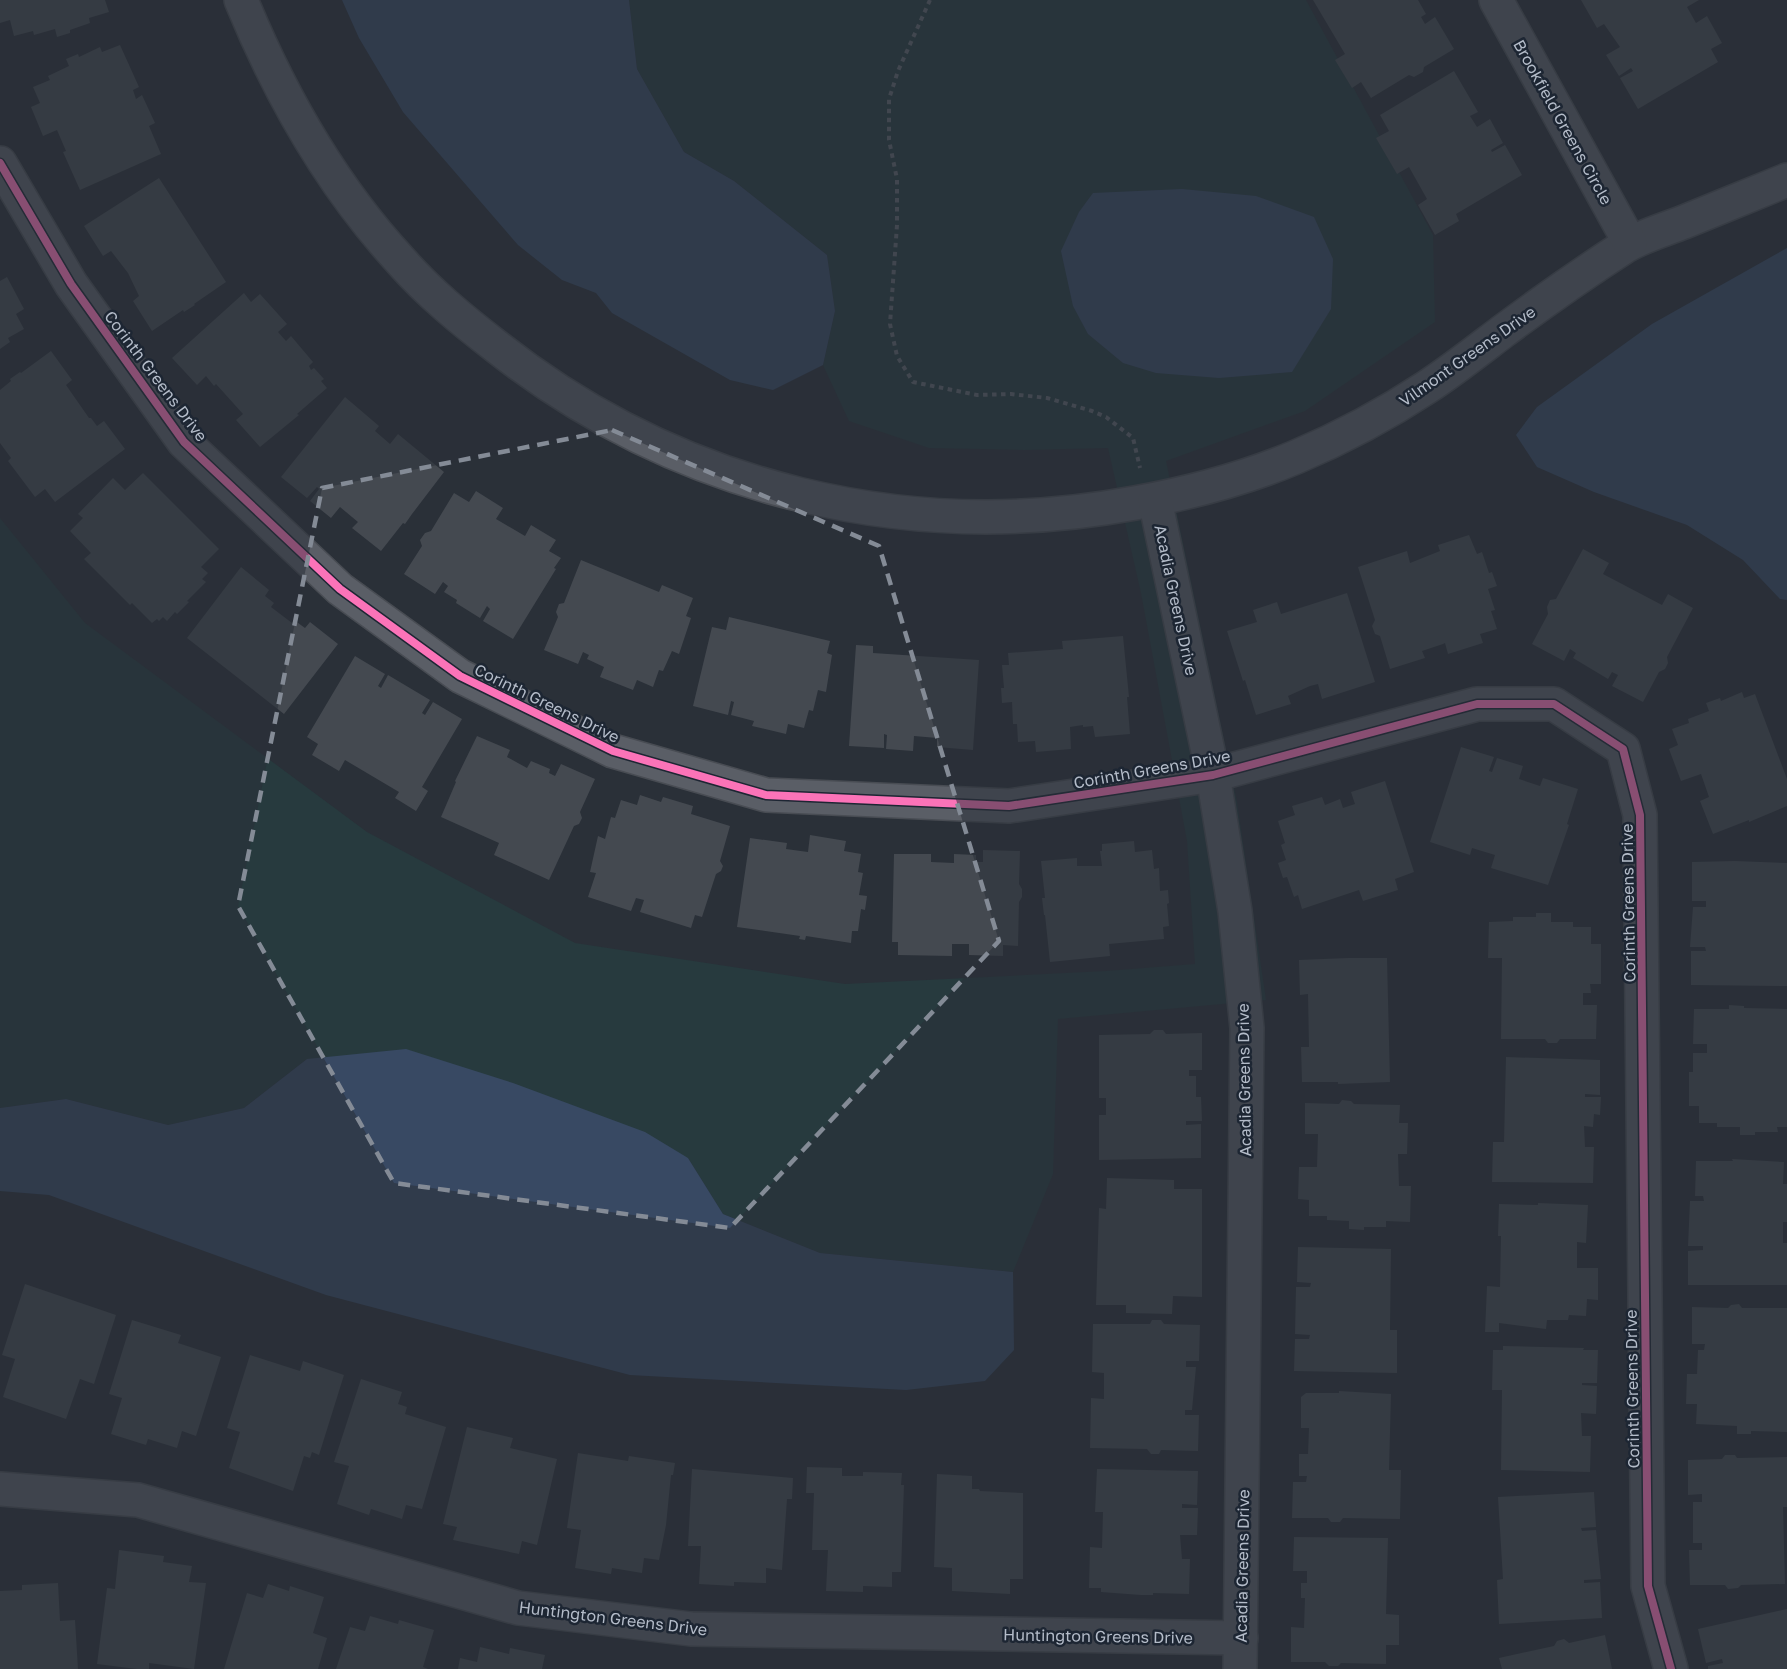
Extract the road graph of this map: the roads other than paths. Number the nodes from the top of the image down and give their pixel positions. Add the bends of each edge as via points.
1 (241, 0) edge
2 (1496, 0) edge
3 (0, 163) edge
4 (1787, 180) edge
5 (1630, 243) junction
6 (1155, 500) junction
7 (1213, 775) junction
8 (0, 1489) edge
9 (1241, 1654) edge
10 (1671, 1669) edge

1 - 6 street, Vilmont Greens Drive via 283,93 326,168 399,259 475,331 602,419 643,440 746,481 862,508 918,516 981,518 1069,514
2 - 5 street, Brookfield Greens Circle
3 - 7 street, Corinth Greens Drive via 71,284 184,442 340,589 460,675 613,751 766,795 1010,806
4 - 5 street, Vilmont Greens Drive
5 - 6 street, Vilmont Greens Drive via 1427,387 1346,434 1242,477
6 - 7 street, Acadia Greens Drive
7 - 9 street, Acadia Greens Drive via 1235,911 1246,1028
7 - 10 street, Corinth Greens Drive via 1477,704 1554,704 1623,749 1640,815 1647,1586
8 - 9 street, Huntington Greens Drive via 138,1500 518,1608 679,1628 917,1634

